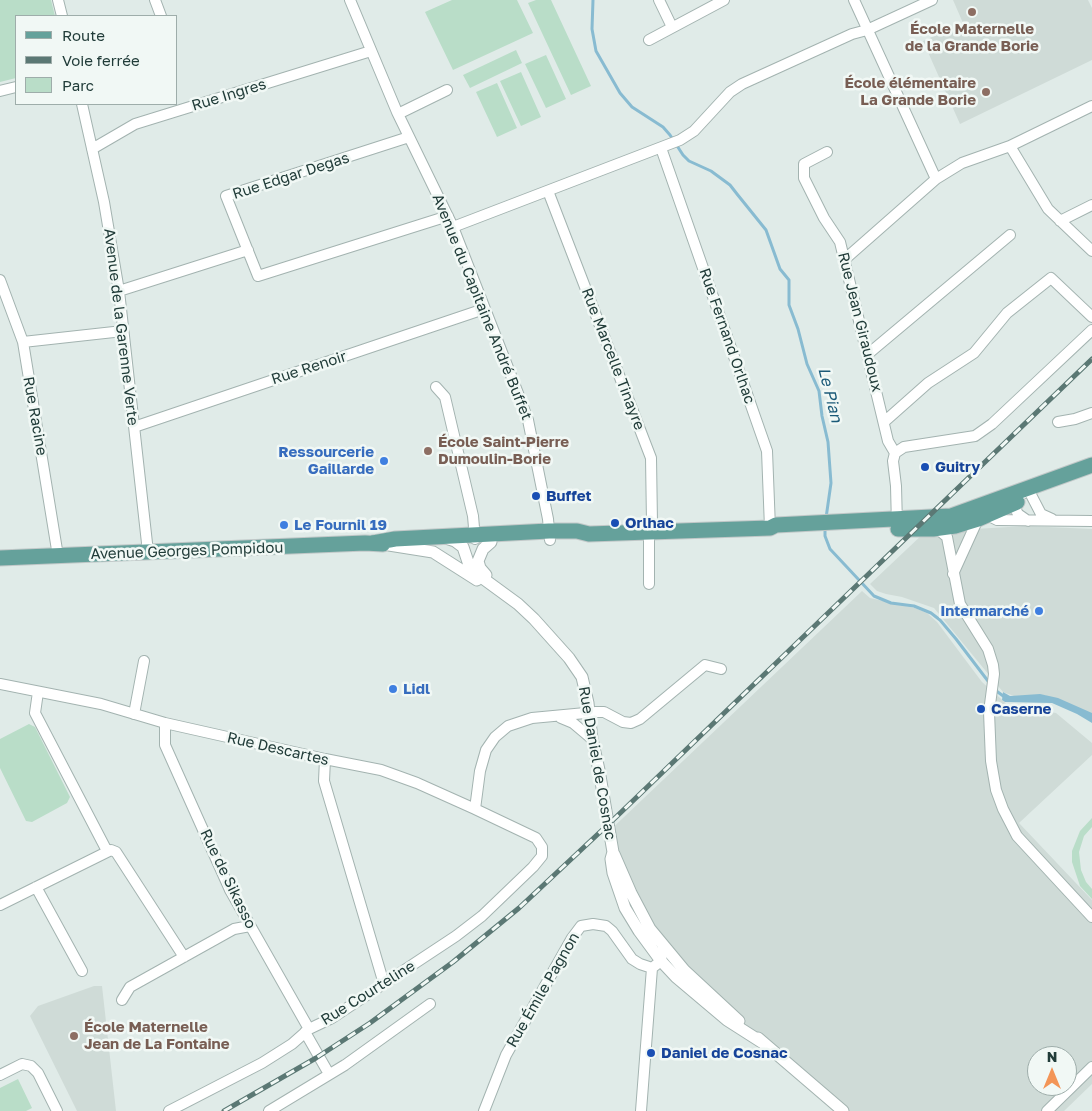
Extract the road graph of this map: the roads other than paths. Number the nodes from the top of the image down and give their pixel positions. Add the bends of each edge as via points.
1 (58, 0) edge
2 (155, 0) edge
3 (350, 0) edge
4 (659, 0) edge
5 (724, 0) edge
6 (854, 0) edge
7 (932, 0) edge
8 (62, 15) edge
9 (161, 15) edge
10 (672, 27) junction
11 (868, 30) junction
12 (649, 40) dead end
13 (371, 51) junction
14 (15, 86) edge
15 (447, 90) dead end
16 (0, 91) edge
17 (82, 105) edge
18 (1092, 106) edge
19 (398, 114) junction
20 (409, 137) junction
21 (1010, 146) junction
22 (665, 147) junction
23 (92, 149) junction
24 (827, 152) dead end
25 (936, 179) junction
26 (548, 191) junction
27 (1092, 205) edge
28 (448, 216) junction
29 (1060, 221) junction
30 (453, 227) junction
31 (1010, 234) dead end
32 (248, 250) junction
33 (1092, 251) edge
34 (844, 260) junction
35 (0, 280) edge
36 (119, 291) junction
37 (484, 310) junction
38 (1092, 317) edge
39 (1092, 330) edge
40 (123, 331) junction
41 (23, 342) junction
42 (868, 354) junction
43 (436, 387) dead end
44 (1092, 413) edge
45 (884, 422) junction
46 (1058, 422) dead end
47 (134, 426) junction
48 (895, 452) junction
49 (1092, 465) edge
50 (1092, 474) edge
51 (1030, 493) junction
52 (1013, 504) junction
53 (980, 512) junction
54 (1028, 521) junction
55 (1058, 521) junction
56 (1092, 521) edge
57 (897, 524) junction
58 (770, 528) junction
59 (651, 532) junction
60 (951, 532) junction
61 (550, 536) junction
62 (479, 540) junction
63 (452, 542) junction
64 (373, 543) junction
65 (389, 545) junction
66 (148, 552) junction
67 (58, 556) junction
68 (0, 558) edge
69 (450, 562) junction
70 (953, 575) junction
71 (650, 584) dead end
72 (498, 589) junction
73 (144, 661) dead end
74 (721, 669) dead end
75 (0, 684) edge
76 (38, 692) junction
77 (588, 713) junction
78 (134, 714) junction
79 (556, 717) junction
80 (165, 723) junction
81 (592, 739) junction
82 (325, 760) junction
83 (475, 809) junction
84 (542, 847) joint
85 (109, 851) junction
86 (613, 852) junction
87 (36, 887) junction
88 (618, 890) junction
89 (0, 905) edge
90 (1092, 917) edge
91 (250, 926) junction
92 (661, 943) junction
93 (184, 957) junction
94 (657, 965) junction
95 (82, 971) dead end
96 (384, 984) junction
97 (122, 1000) dead end
98 (430, 1004) dead end
99 (733, 1015) junction
100 (307, 1030) junction
101 (763, 1043) junction
102 (1092, 1067) edge
103 (0, 1074) edge
104 (329, 1074) junction
105 (57, 1111) edge
106 (169, 1111) edge
107 (269, 1111) edge
108 (484, 1111) edge
109 (641, 1111) edge
110 (843, 1111) edge
111 (1047, 1111) edge

1 - 8 street
2 - 9 street
3 - 13 street, Avenue du Capitaine André Buffet
4 - 10 street
5 - 10 street
6 - 11 street
7 - 11 street
10 - 12 street
11 - 22 street via 852,34 742,84 730,92 694,131
11 - 25 street
13 - 19 street, Avenue du Capitaine André Buffet
13 - 23 street, Rue Ingres via 135,124
14 - 16 street
15 - 19 street
17 - 23 street, Avenue de la Garenne Verte
18 - 21 street
19 - 20 street, Avenue du Capitaine André Buffet
20 - 28 street, Avenue du Capitaine André Buffet
20 - 32 street, Rue Edgar Degas via 226,196
21 - 25 street via 962,163
21 - 29 street via 1048,209
22 - 26 street
22 - 58 street, Rue Fernand Orlhac via 767,451
23 - 36 street, Avenue de la Garenne Verte
24 - 34 street, Rue Jean Giraudoux via 804,164 804,178 840,242
25 - 34 street
26 - 30 street
26 - 59 street, Rue Marcelle Tinayre via 651,458
27 - 29 street
28 - 30 street, Avenue du Capitaine André Buffet
28 - 32 street via 258,276
29 - 33 street
30 - 37 street, Avenue du Capitaine André Buffet
31 - 42 street
32 - 36 street
34 - 42 street, Rue Jean Giraudoux
35 - 41 street, Rue Racine
36 - 40 street, Avenue de la Garenne Verte
37 - 47 street, Rue Renoir
37 - 61 street, Avenue du Capitaine André Buffet via 528,420
38 - 45 street via 1051,278 1007,312 974,353 928,383
39 - 48 street via 992,424 975,436 904,447
40 - 41 street
40 - 47 street, Avenue de la Garenne Verte
41 - 67 street, Rue Racine
42 - 45 street, Rue Jean Giraudoux
43 - 62 street via 445,397
44 - 46 street
45 - 48 street, Rue Jean Giraudoux via 888,441
47 - 66 street, Avenue de la Garenne Verte
48 - 57 street
49 - 51 main road
50 - 51 main road
51 - 52 main road
51 - 53 main road
51 - 55 street via 1041,514
52 - 53 main road
52 - 54 street via 1018,514
53 - 54 street via 997,520
53 - 57 main road, Avenue Georges Pompidou
53 - 60 main road, Avenue Georges Pompidou
53 - 70 street
54 - 55 street
55 - 56 street
57 - 58 main road, Avenue Georges Pompidou via 776,525
57 - 60 main road, Avenue Georges Pompidou
58 - 59 main road, Avenue Georges Pompidou
59 - 61 main road, Avenue Georges Pompidou via 589,534 580,538
59 - 71 street, Rue Marcelle Tinayre
60 - 70 street
61 - 62 main road, Avenue Georges Pompidou
62 - 63 main road, Avenue Georges Pompidou
62 - 72 street, Rue Daniel de Cosnac via 483,548 478,561 483,573 495,582
63 - 64 main road, Avenue Georges Pompidou via 390,539
63 - 65 main road, Avenue Georges Pompidou
63 - 69 street
63 - 72 street, Rue Daniel de Cosnac via 463,547 477,574
64 - 65 main road, Avenue Georges Pompidou
64 - 66 main road, Avenue Georges Pompidou
65 - 69 street, Rue Daniel de Cosnac via 433,552
66 - 67 main road, Avenue Georges Pompidou
67 - 68 main road, Avenue Georges Pompidou
69 - 72 street, Rue Daniel de Cosnac via 491,589
70 - 90 street via 960,604 988,649 993,665 989,718 991,761 1003,809 1017,836
72 - 77 street, Rue Daniel de Cosnac via 528,614 569,658 582,677
73 - 78 street
74 - 77 street via 705,665 631,723 604,712
75 - 76 street, Rue Descartes
76 - 78 street, Rue Descartes
76 - 85 street via 35,713
77 - 79 street
77 - 81 street, Rue Daniel de Cosnac
78 - 80 street, Rue Descartes
79 - 81 street via 569,720
79 - 83 street via 519,721 503,729 489,743 483,758
80 - 82 street, Rue Descartes
80 - 91 street, Rue de Sikasso via 165,745 230,890
81 - 86 street, Rue Daniel de Cosnac
82 - 83 street, Rue Descartes via 381,770
82 - 96 street via 326,786
83 - 84 street, Rue Descartes via 536,838
84 - 96 street, Rue Courteline via 540,860 482,916
85 - 87 street
85 - 93 street via 116,852
86 - 88 street, Rue Daniel de Cosnac via 611,859
86 - 92 street, Rue Daniel de Cosnac via 638,907
87 - 89 street
87 - 95 street
88 - 92 street via 646,932
88 - 94 street, Rue Daniel de Cosnac
91 - 93 street via 234,929
91 - 100 street, Rue de Sikasso
92 - 94 street
92 - 99 street, Rue Daniel de Cosnac via 684,970
93 - 97 street via 130,987
94 - 99 street via 672,965 719,1009
94 - 101 street, Rue Daniel de Cosnac via 727,1020
94 - 108 street, Rue Émile Pagnon via 632,960 606,926 581,926 506,1055
94 - 109 street
96 - 100 street, Rue Courteline via 332,1018
98 - 104 street
99 - 101 street, Rue Daniel de Cosnac
100 - 104 street, Rue de Sikasso
100 - 106 street, Rue Courteline via 262,1063
101 - 110 street, Rue Daniel de Cosnac
102 - 111 street
103 - 105 street via 22,1064 31,1066 38,1073
104 - 107 street

